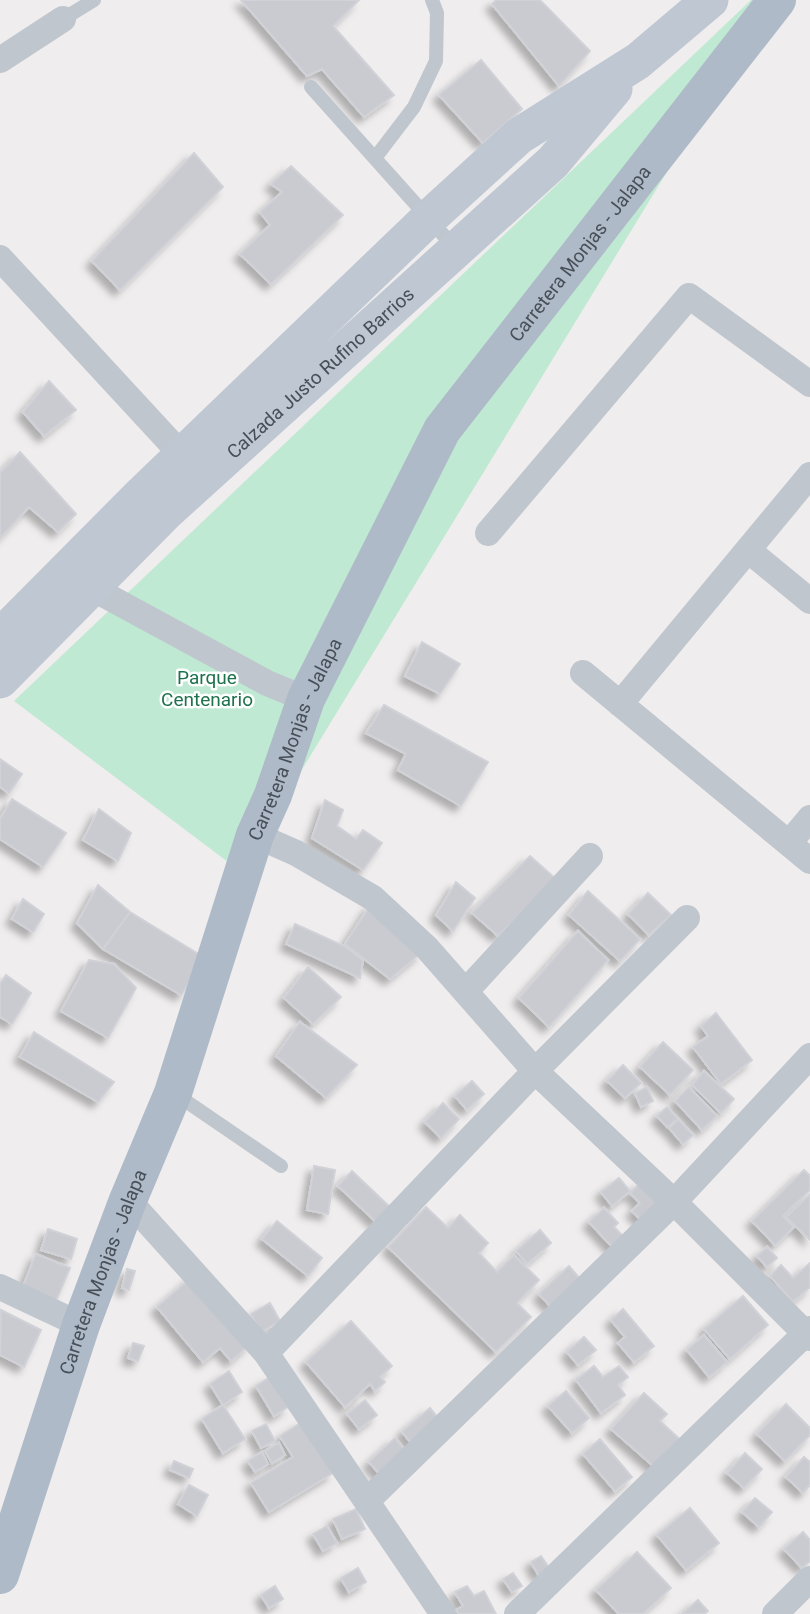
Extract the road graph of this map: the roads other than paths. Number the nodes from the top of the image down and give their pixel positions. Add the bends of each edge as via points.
1 (94, 0) edge
2 (432, 0) edge
3 (710, 0) edge
4 (777, 0) edge
5 (63, 19) joint
6 (0, 60) edge
7 (638, 61) junction
8 (311, 87) dead end
9 (375, 158) junction
10 (429, 218) junction
11 (456, 249) junction
12 (0, 258) edge
13 (810, 384) edge
14 (193, 467) junction
15 (810, 475) edge
16 (488, 533) dead end
17 (748, 550) junction
18 (92, 588) junction
19 (810, 601) edge
20 (0, 637) edge
21 (583, 673) dead end
22 (0, 680) edge
23 (306, 699) junction
24 (620, 704) junction
25 (810, 818) edge
26 (255, 835) junction
27 (789, 843) junction
28 (590, 856) dead end
29 (810, 861) edge
30 (687, 918) dead end
31 (466, 991) junction
32 (810, 1056) edge
33 (535, 1071) junction
34 (173, 1093) junction
35 (281, 1166) dead end
36 (128, 1200) junction
37 (674, 1202) junction
38 (0, 1287) edge
39 (81, 1325) junction
40 (808, 1333) edge
41 (266, 1353) junction
42 (367, 1501) junction
43 (10, 1509) edge
44 (0, 1575) edge
45 (810, 1579) edge
46 (443, 1614) edge
47 (517, 1614) edge
48 (775, 1614) edge

1 - 5 lane
2 - 9 lane via 436,61 414,107
3 - 7 street, Calzada Justo Rufino Barrios
4 - 23 main road, Carretera Monjas - Jalapa via 442,430
5 - 6 street
7 - 10 street, Calzada Justo Rufino Barrios via 519,136
7 - 11 street, Calzada Justo Rufino Barrios via 553,162
8 - 9 lane
9 - 10 lane
10 - 11 lane
10 - 14 street, Calzada Justo Rufino Barrios
11 - 14 street, Calzada Justo Rufino Barrios
12 - 14 street
13 - 16 street via 689,296
14 - 18 street, Calzada Justo Rufino Barrios via 166,512
14 - 20 street, Calzada Justo Rufino Barrios
15 - 17 street
17 - 19 street
17 - 24 street
18 - 22 street, Calzada Justo Rufino Barrios
18 - 23 street via 267,683
21 - 24 street
23 - 26 main road, Carretera Monjas - Jalapa
24 - 27 street
25 - 27 street
26 - 31 street via 373,898
26 - 34 main road, Carretera Monjas - Jalapa
27 - 29 street
28 - 31 street
30 - 33 street
31 - 33 street
32 - 37 street
33 - 37 street
33 - 41 street
34 - 35 lane
34 - 36 main road, Carretera Monjas - Jalapa
36 - 39 main road, Carretera Monjas - Jalapa
36 - 41 street
37 - 40 street
37 - 42 street
38 - 39 street
39 - 43 main road, Carretera Monjas - Jalapa
40 - 47 street
41 - 42 street
42 - 46 street
43 - 44 main road, Carretera Monjas - Jalapa
45 - 48 street

